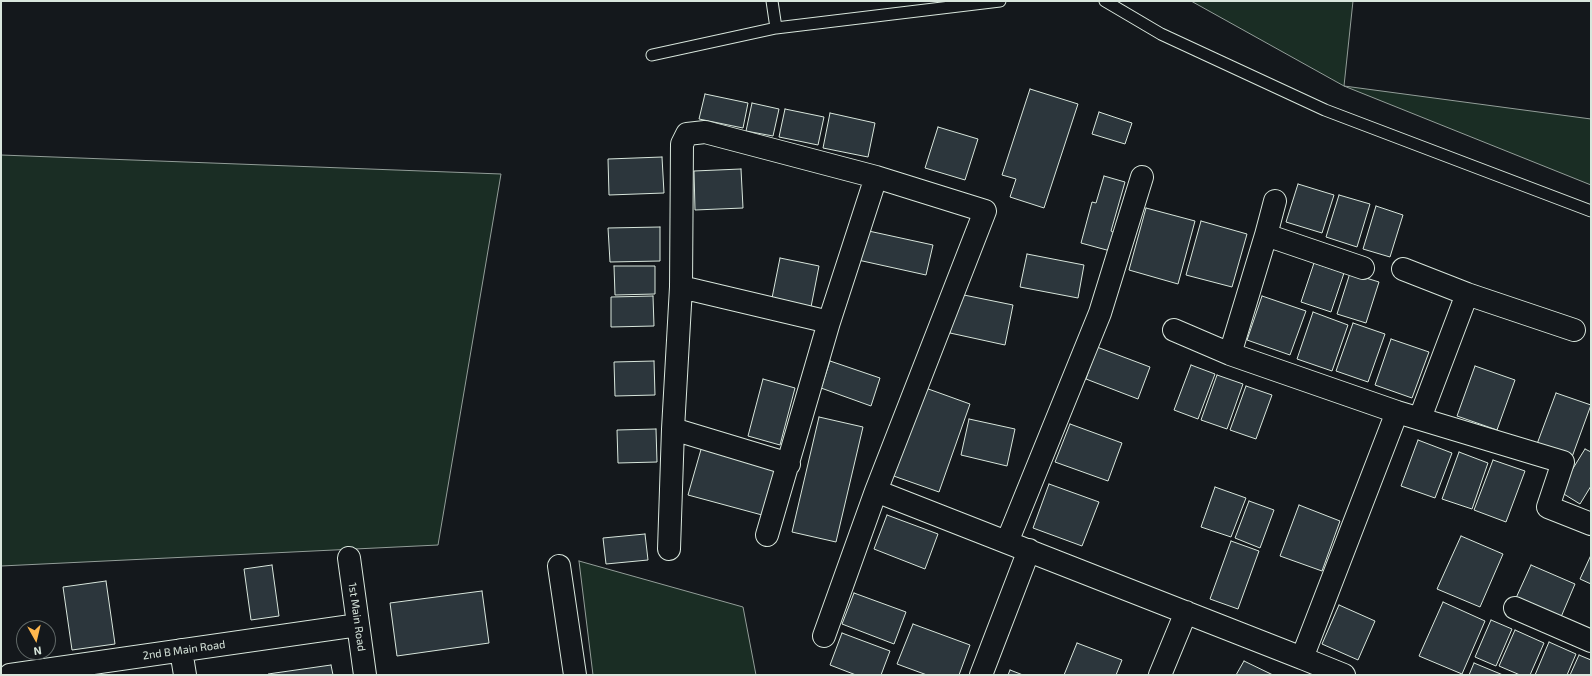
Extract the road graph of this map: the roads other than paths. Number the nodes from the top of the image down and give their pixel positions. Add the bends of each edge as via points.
1 (772, 1) edge
2 (1000, 1) edge
3 (1105, 1) edge
4 (776, 28) junction
5 (652, 55) dead end
6 (876, 177) junction
7 (1142, 177) dead end
8 (1275, 201) dead end
9 (1591, 211) edge
10 (1266, 235) junction
11 (1363, 268) dead end
12 (1403, 269) dead end
13 (681, 287) junction
14 (1467, 294) junction
15 (829, 322) junction
16 (1174, 330) dead end
17 (1574, 330) dead end
18 (1230, 354) junction
19 (1397, 412) junction
20 (1420, 418) junction
21 (673, 429) junction
22 (789, 464) junction
23 (876, 491) junction
24 (1591, 524) edge
25 (767, 535) dead end
26 (1007, 542) junction
27 (669, 549) dead end
28 (1029, 550) junction
29 (349, 558) dead end
30 (560, 566) dead end
31 (1515, 608) dead end
32 (1186, 612) junction
33 (358, 625) junction
34 (824, 636) dead end
35 (1591, 641) edge
36 (181, 650) junction
37 (1302, 658) junction
38 (72, 671) edge
39 (10, 675) edge
40 (185, 675) edge
41 (365, 675) edge
42 (575, 675) edge
43 (981, 675) edge
44 (1160, 675) edge
45 (1344, 675) edge

1 - 4 lane
2 - 4 lane
3 - 9 lane via 1161,34 1325,110
4 - 5 lane
6 - 13 street via 705,132 687,134 682,144
6 - 15 street
6 - 23 street via 985,211
7 - 26 street via 1100,313
8 - 10 street
10 - 11 street
10 - 18 street
12 - 14 street
13 - 15 street
13 - 21 street
14 - 17 street
14 - 20 street
15 - 22 street
16 - 18 street
18 - 19 street
19 - 20 street
19 - 37 street
20 - 24 street via 1563,462 1548,507
21 - 22 street
21 - 27 street
22 - 25 street
23 - 26 street
23 - 34 street
26 - 28 street
28 - 32 street
28 - 43 street
29 - 33 street, 1st Main Road
30 - 42 street
31 - 35 street
32 - 37 street
32 - 44 street
33 - 36 street, 2nd B Main Road
33 - 41 street, 1st Main Road
36 - 38 street, 2nd B Main Road
36 - 40 street
37 - 45 street
38 - 39 street, 2nd B Main Road

